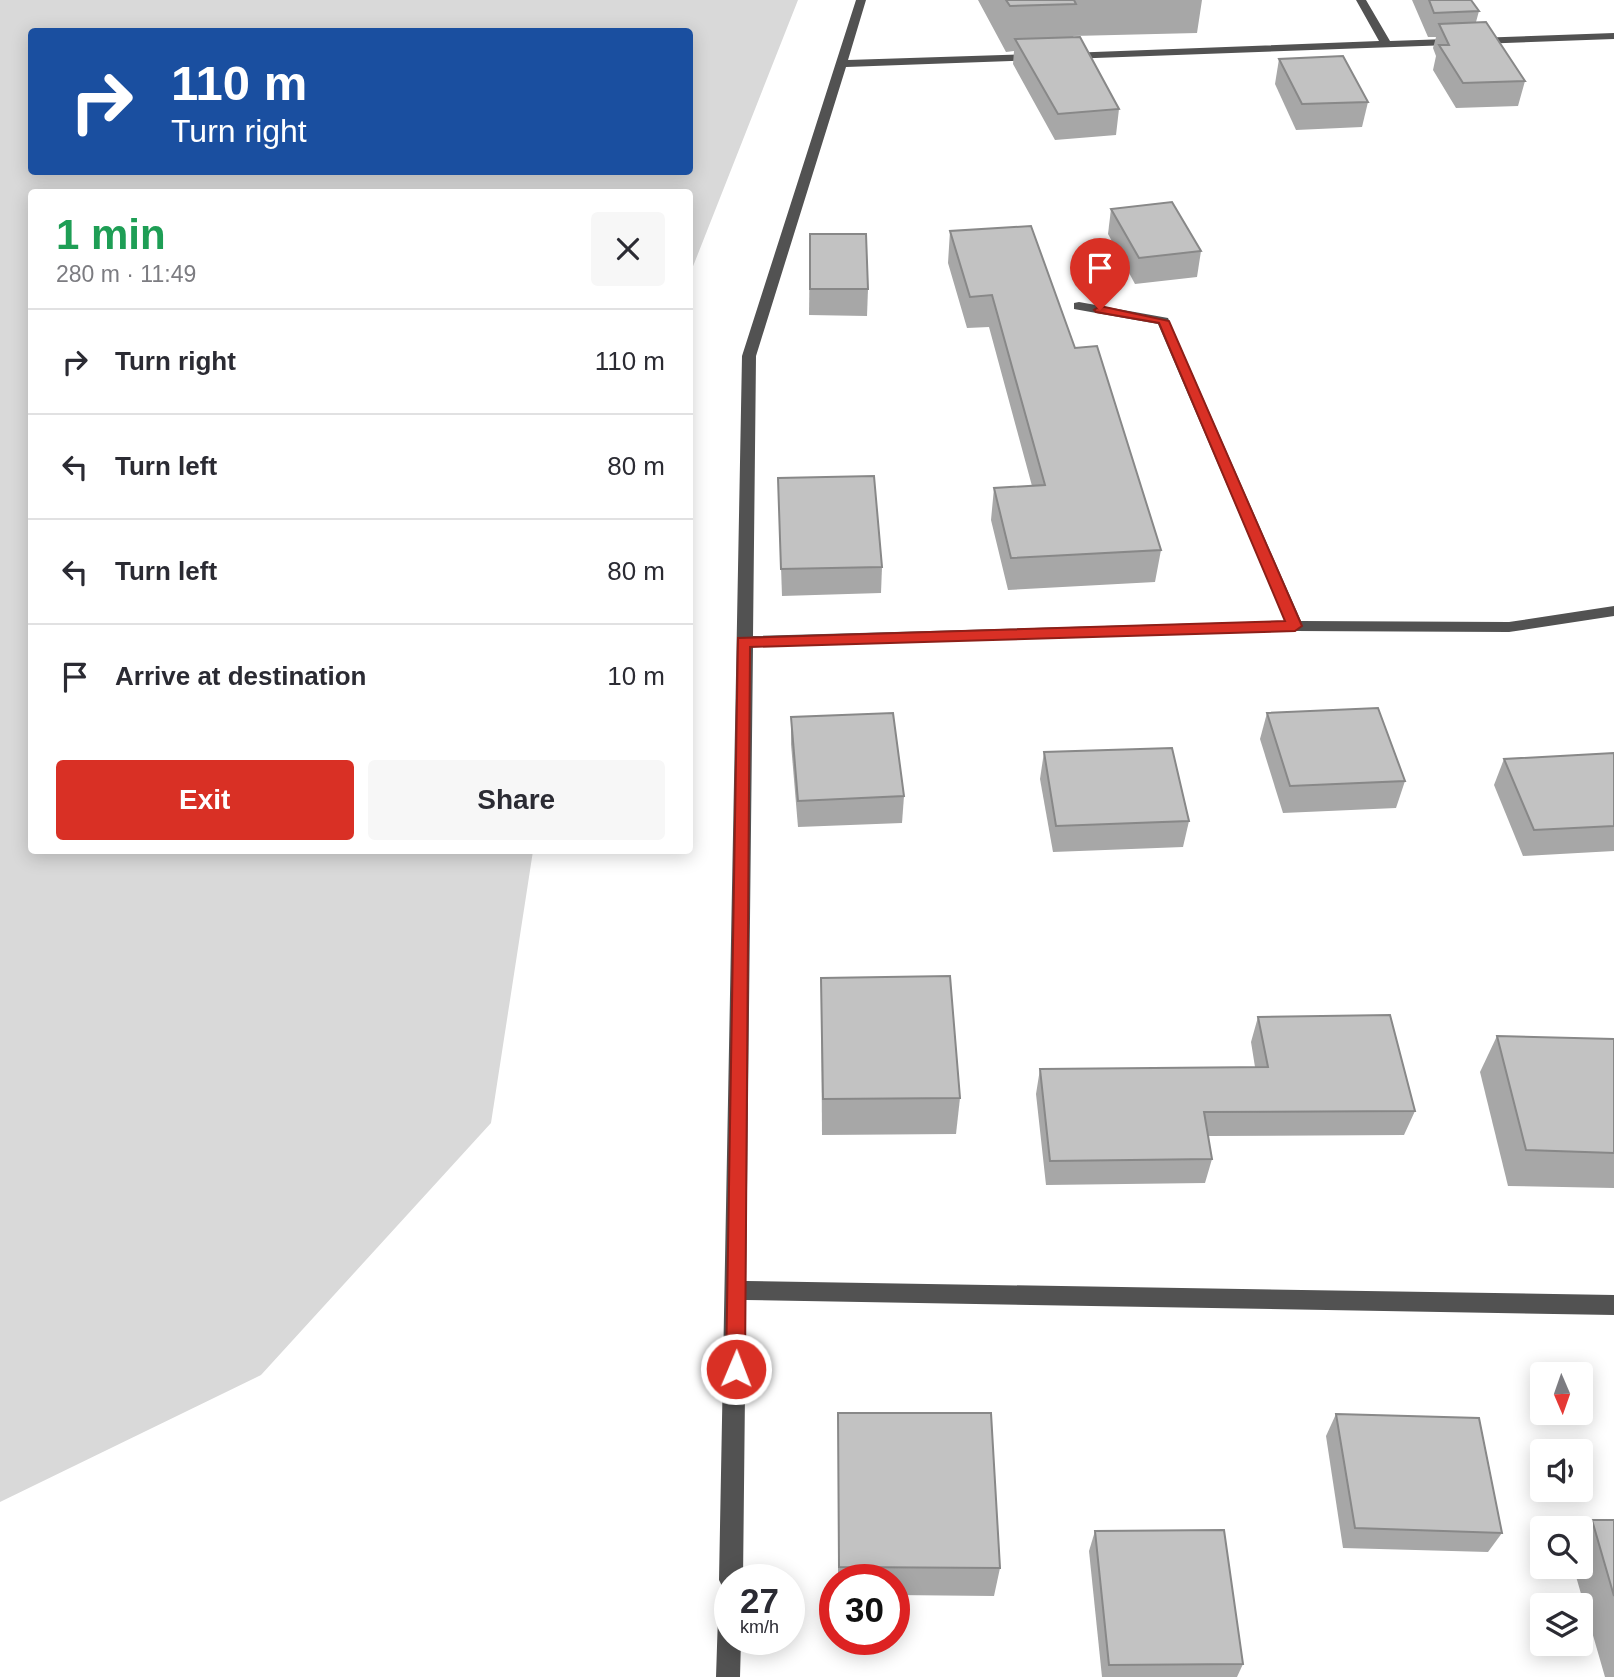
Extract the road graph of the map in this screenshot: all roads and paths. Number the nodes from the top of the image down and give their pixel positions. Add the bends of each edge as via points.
1 (862, 0) edge
2 (1361, 0) edge
3 (1614, 36) edge
4 (1386, 44) junction
5 (842, 64) junction
6 (1079, 306) dead end
7 (1614, 611) edge
8 (1295, 626) junction
9 (743, 642) junction
10 (737, 1290) junction
11 (1614, 1304) edge
12 (731, 1564) edge
13 (729, 1655) edge
14 (728, 1677) edge

1 - 5 street
2 - 4 street
3 - 4 street
4 - 5 street
5 - 9 street via 749,356
6 - 8 street via 1163,321
7 - 8 street via 1508,627
8 - 9 street
9 - 10 street
10 - 11 street
10 - 12 street
13 - 14 street

